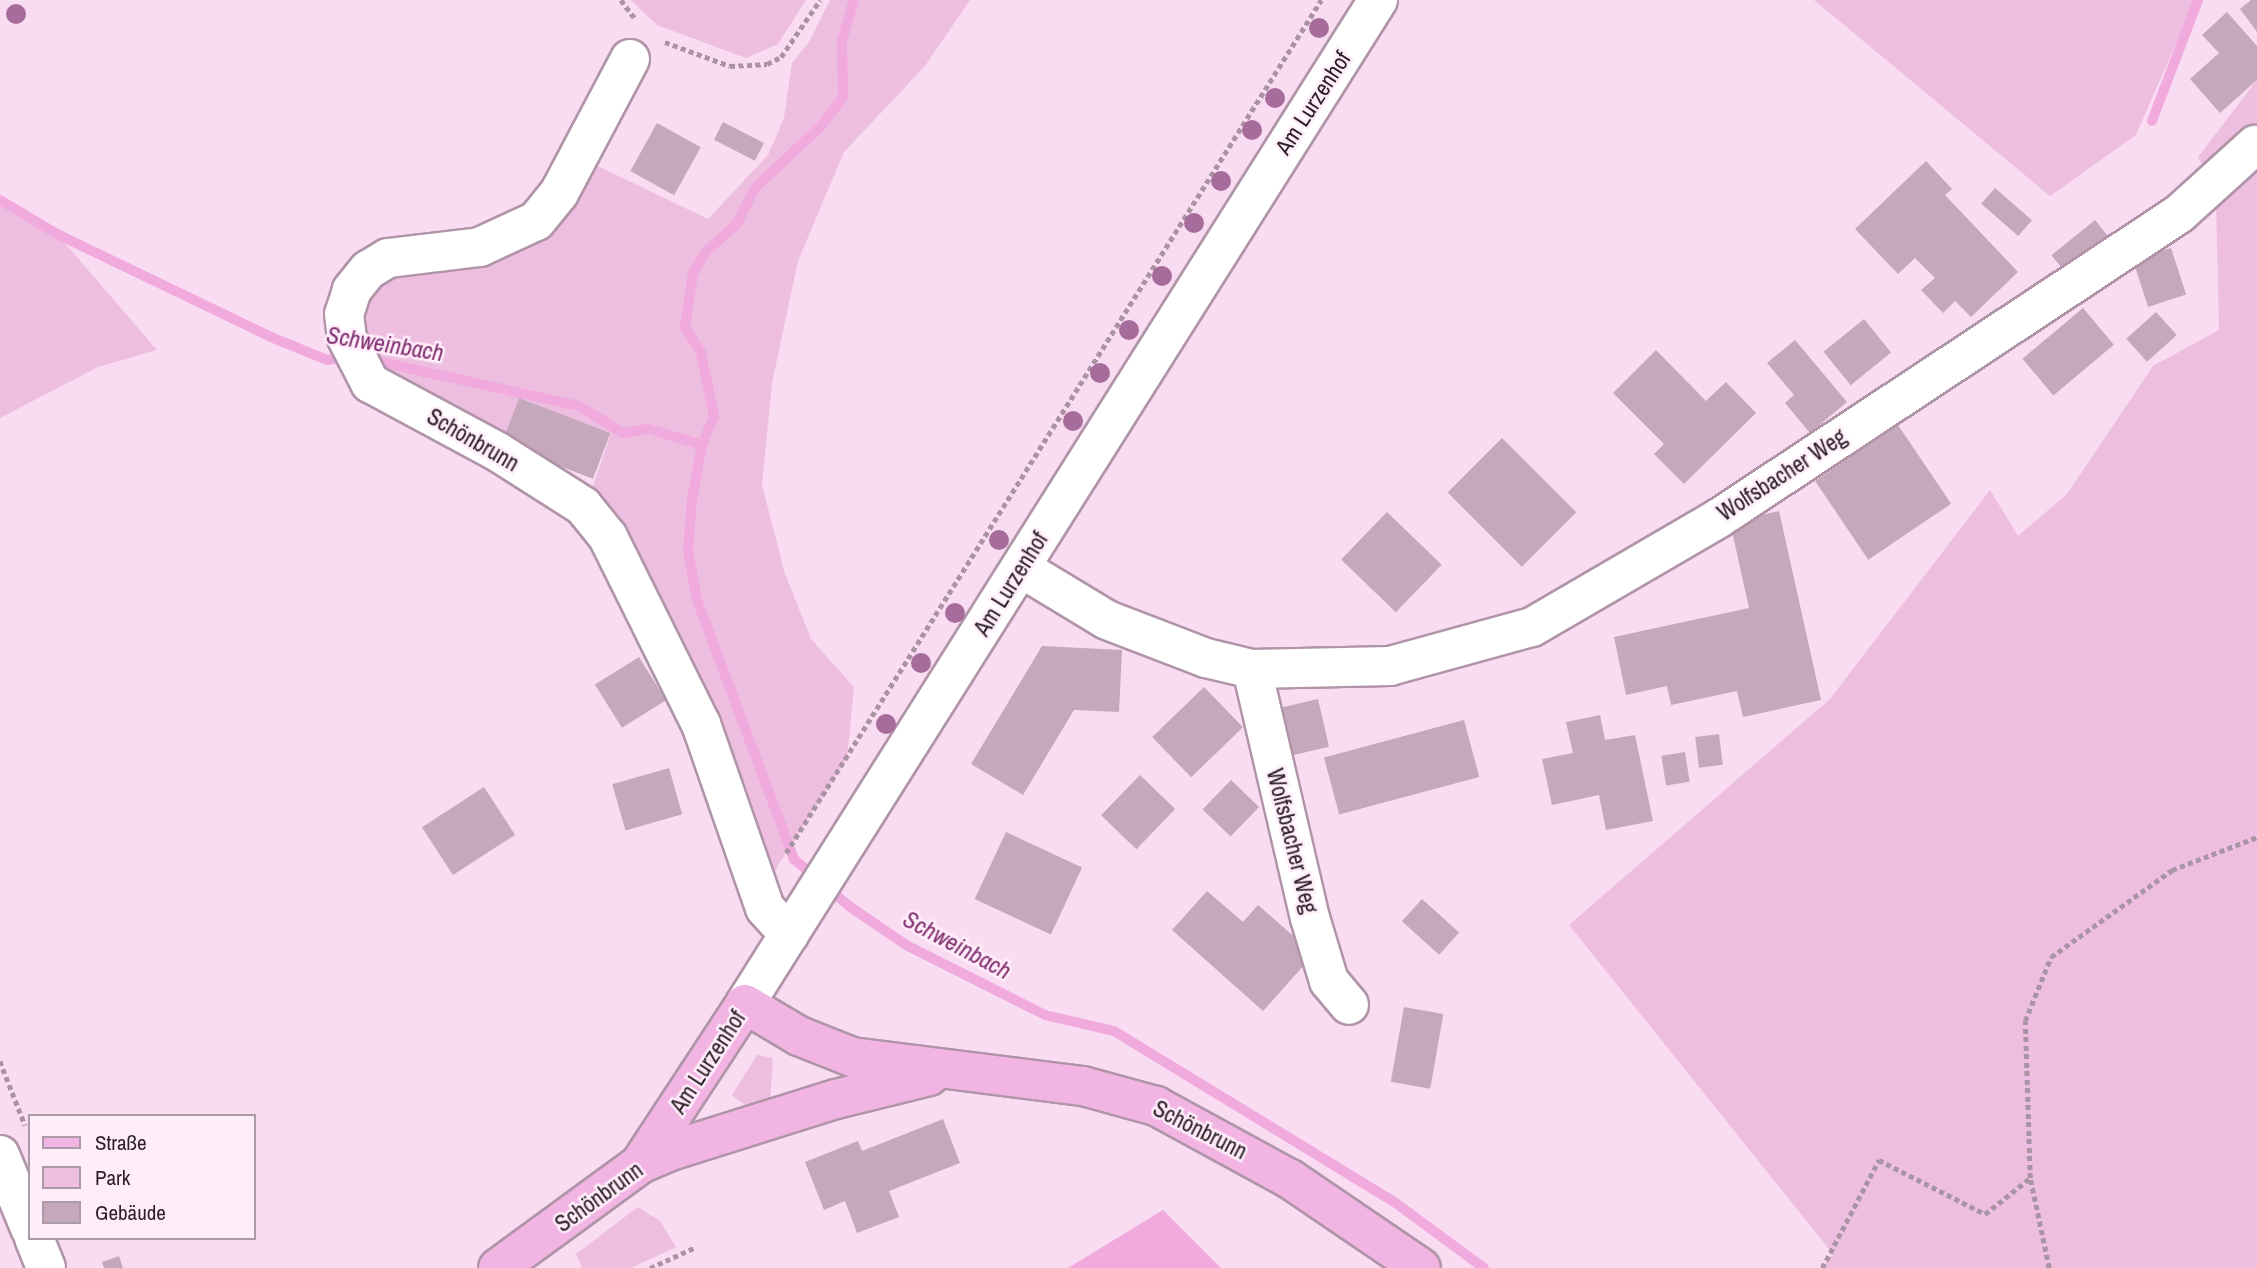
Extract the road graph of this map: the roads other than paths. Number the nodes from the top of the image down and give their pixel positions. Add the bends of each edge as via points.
1 (1378, 0) edge
2 (643, 42) road end
3 (2255, 145) edge
4 (1021, 568) junction
5 (1252, 668) junction
6 (789, 935) junction
7 (745, 1004) junction
8 (1349, 1005) dead end
9 (948, 1072) junction
10 (0, 1155) edge
11 (640, 1164) junction
12 (28, 1223) edge
13 (35, 1240) edge
14 (46, 1268) edge
15 (498, 1268) edge
16 (1421, 1268) edge

1 - 4 street, Am Lurzenhof
2 - 6 street, Schönbrunn via 559,193 536,221 480,247 388,258 369,270 352,290 344,314 347,338 370,383 498,452 583,506 608,537 701,724 765,908
3 - 5 street, Wolfsbacher Weg via 2179,214 1719,518 1532,627 1390,666
4 - 5 street, Wolfsbacher Weg via 1107,620 1206,658
4 - 6 street, Am Lurzenhof
5 - 8 street, Wolfsbacher Weg via 1310,918 1329,981
6 - 7 street, Am Lurzenhof
7 - 9 main road, Schönbrunn via 799,1036 852,1057
7 - 11 main road, Am Lurzenhof
9 - 11 main road, Schönbrunn via 836,1099
9 - 16 main road, Schönbrunn via 1083,1086 1156,1106 1290,1179
10 - 12 street
11 - 15 main road, Schönbrunn
13 - 14 street

